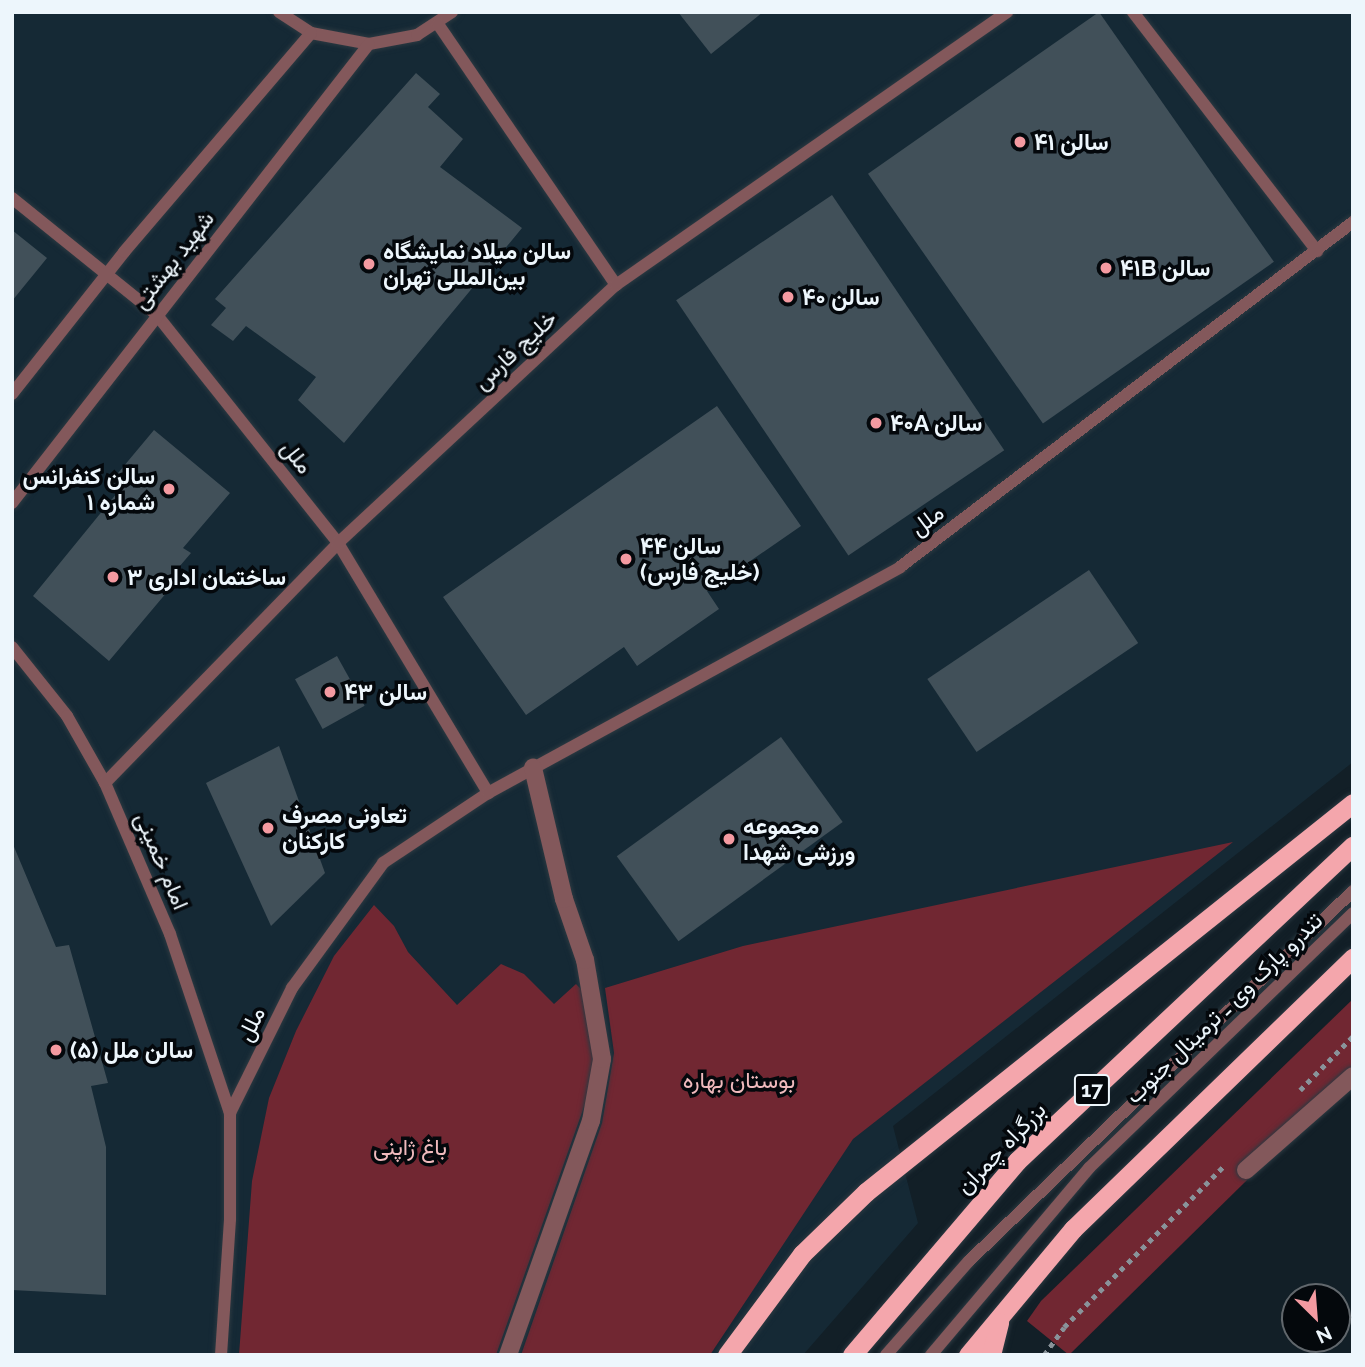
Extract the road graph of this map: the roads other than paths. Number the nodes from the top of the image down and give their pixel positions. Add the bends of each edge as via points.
1 (279, 12) edge
2 (452, 12) edge
3 (1007, 12) edge
4 (1133, 12) edge
5 (438, 24) junction
6 (311, 33) junction
7 (369, 44) junction
8 (12, 198) edge
9 (1353, 222) edge
10 (1317, 251) junction
11 (108, 275) junction
12 (617, 285) junction
13 (156, 314) junction
14 (12, 394) edge
15 (12, 503) edge
16 (338, 543) junction
17 (12, 647) edge
18 (533, 768) junction
19 (105, 783) junction
20 (488, 793) junction
21 (1353, 803) edge
22 (1353, 845) edge
23 (1353, 891) edge
24 (1353, 913) edge
25 (1353, 958) edge
26 (1353, 1076) edge
27 (230, 1113) junction
28 (1238, 1164) road end
29 (1002, 1313) junction
30 (221, 1355) edge
31 (508, 1355) edge
32 (727, 1355) edge
33 (852, 1355) edge
34 (886, 1355) edge
35 (931, 1355) edge
36 (968, 1355) edge
37 (991, 1355) edge

1 - 6 lane
2 - 5 lane
3 - 12 lane, خلیج فارس
4 - 10 lane
5 - 7 lane via 405,38
5 - 12 lane
6 - 7 lane
6 - 11 lane, شهید بهشتی
7 - 13 lane, شهید بهشتی
8 - 11 lane, ملل
9 - 10 lane, ملل
10 - 18 lane, ملل via 900,567
11 - 13 lane, ملل
11 - 14 lane, شهید بهشتی
12 - 16 lane, خلیج فارس
13 - 15 lane, شهید بهشتی
13 - 16 lane, ملل
16 - 19 lane, خلیج فارس
16 - 20 lane, ملل
17 - 19 lane, امام خمینی via 66,716
18 - 20 lane, ملل
18 - 31 street via 564,899 585,960 602,1059 591,1121
19 - 27 lane, امام خمینی via 170,934
20 - 27 lane, ملل via 383,863 292,988
21 - 32 highway via 937,1132 802,1254
22 - 33 highway, بزرگراه چمران / 17 via 1017,1161
23 - 34 lane via 969,1261
24 - 35 lane, تندرو پارک وی ـ ترمینال جنوب via 1089,1168
25 - 29 highway via 1073,1229
26 - 28 street
27 - 30 lane, ملل via 230,1219
29 - 36 highway
29 - 37 highway

